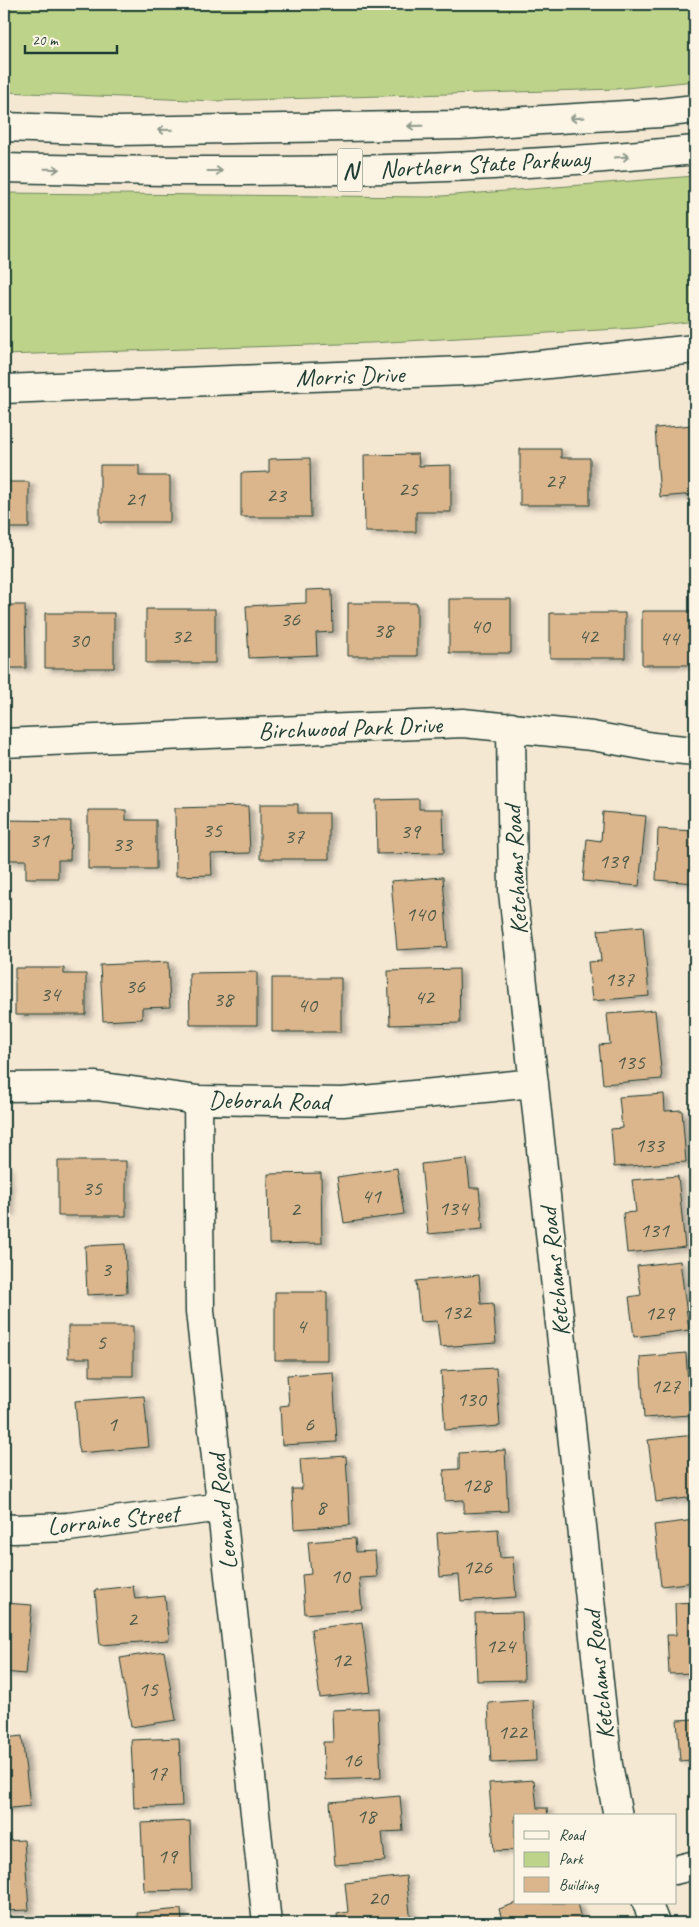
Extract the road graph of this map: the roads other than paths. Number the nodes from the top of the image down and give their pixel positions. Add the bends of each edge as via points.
1 (695, 109) edge
2 (4, 127) edge
3 (695, 150) edge
4 (4, 168) edge
5 (695, 349) edge
6 (4, 389) edge
7 (511, 728) junction
8 (4, 743) edge
9 (695, 751) edge
10 (534, 1083) junction
11 (4, 1087) edge
12 (198, 1100) junction
13 (222, 1507) junction
14 (4, 1528) edge
15 (618, 1814) edge
16 (695, 1865) edge
17 (676, 1870) edge
18 (647, 1904) edge
19 (267, 1923) edge
20 (656, 1923) edge

1 -> 2 main road, Northern State Parkway / N via 460,125 118,131
4 -> 3 main road, Northern State Parkway / N via 149,172 460,168
5 - 6 main road, Morris Drive via 490,370
7 - 8 main road, Birchwood Park Drive via 463,723
7 - 9 main road, Birchwood Park Drive
7 - 10 main road, Ketchams Road via 514,892
10 - 12 main road, Deborah Road via 342,1102
10 - 15 main road, Ketchams Road via 608,1765
11 - 12 main road, Deborah Road via 96,1086
12 - 13 main road, Leonard Road via 200,1311
13 - 14 main road, Lorraine Street via 68,1527
13 - 19 main road, Leonard Road
16 - 17 main road
18 - 20 main road

